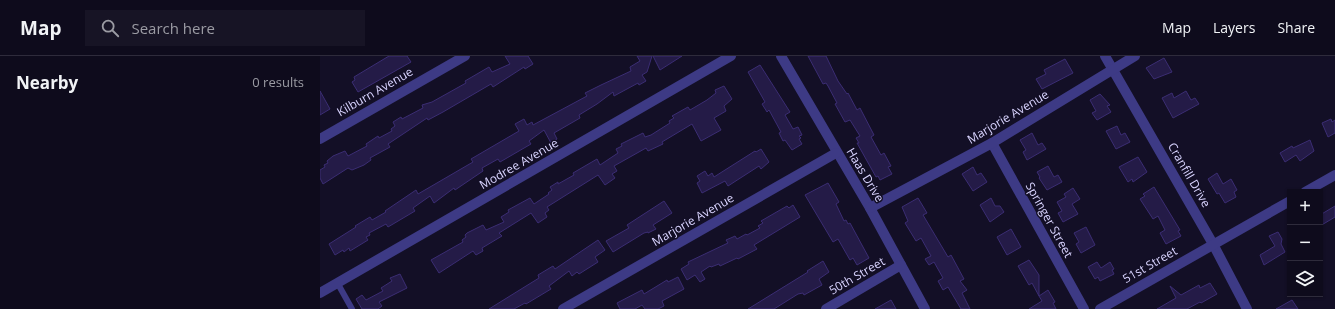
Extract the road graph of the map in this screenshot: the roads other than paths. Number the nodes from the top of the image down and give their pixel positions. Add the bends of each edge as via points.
1 (465, 56) edge
2 (732, 56) edge
3 (781, 56) edge
4 (1105, 56) edge
5 (1135, 56) edge
6 (1112, 69) junction
7 (320, 139) edge
8 (992, 143) junction
9 (836, 153) junction
10 (1335, 175) edge
11 (1310, 189) edge
12 (1287, 203) edge
13 (870, 208) junction
14 (1213, 244) junction
15 (901, 265) junction
16 (338, 284) junction
17 (320, 293) edge
18 (352, 309) edge
19 (563, 309) edge
20 (826, 309) edge
21 (925, 309) edge
22 (1084, 309) edge
23 (1100, 309) edge
24 (1247, 309) edge

1 - 7 street, Kilburn Avenue
2 - 16 street, Modree Avenue
3 - 9 street, Haas Drive
4 - 6 street, Cranfill Drive
5 - 6 street, Marjorie Avenue
6 - 8 street, Marjorie Avenue
6 - 14 street, Cranfill Drive
8 - 13 street, Marjorie Avenue
8 - 22 street, Springer Street
9 - 13 street, Haas Drive
9 - 19 street, Marjorie Avenue
10 - 11 street
12 - 14 street, 51st Street
13 - 15 street, Haas Drive
14 - 23 street, 51st Street
14 - 24 street, Cranfill Drive
15 - 20 street, 50th Street
15 - 21 street, Haas Drive
16 - 17 street, Modree Avenue
16 - 18 lane

